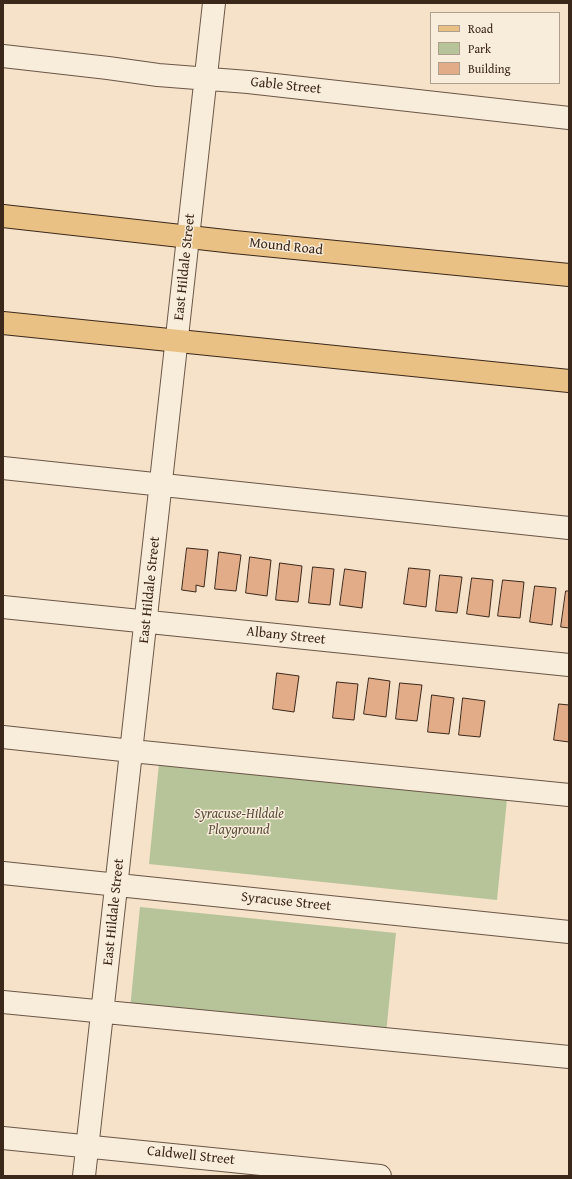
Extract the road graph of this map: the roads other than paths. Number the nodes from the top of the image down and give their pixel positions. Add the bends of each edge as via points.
1 (214, 3) edge
2 (3, 56) edge
3 (206, 79) junction
4 (569, 118) edge
5 (3, 216) edge
6 (188, 236) junction
7 (569, 275) edge
8 (3, 323) edge
9 (177, 341) junction
10 (569, 381) edge
11 (3, 468) edge
12 (161, 485) junction
13 (569, 528) edge
14 (3, 607) edge
15 (146, 622) junction
16 (569, 665) edge
17 (3, 737) edge
18 (132, 752) junction
19 (569, 795) edge
20 (3, 873) edge
21 (117, 884) junction
22 (569, 932) edge
23 (3, 1002) edge
24 (103, 1012) junction
25 (569, 1057) edge
26 (3, 1138) edge
27 (88, 1147) junction
28 (84, 1176) edge
29 (380, 1176) edge

1 - 3 street, East Hildale Street
2 - 3 street, Gable Street
3 - 4 street, Gable Street
3 - 6 street, East Hildale Street
5 - 6 main road, Mound Road
6 - 7 main road, Mound Road
6 - 9 street, East Hildale Street
8 - 9 main road
9 - 10 main road
9 - 12 street, East Hildale Street
11 - 12 street
12 - 13 street
12 - 15 street, East Hildale Street
14 - 15 street, Albany Street
15 - 16 street, Albany Street
15 - 18 street, East Hildale Street
17 - 18 street
18 - 19 street
18 - 21 street, East Hildale Street
20 - 21 street, Syracuse Street
21 - 22 street, Syracuse Street
21 - 24 street, East Hildale Street
23 - 24 street
24 - 25 street
24 - 27 street, East Hildale Street
26 - 27 street, Caldwell Street
27 - 28 street, East Hildale Street
27 - 29 street, Caldwell Street

